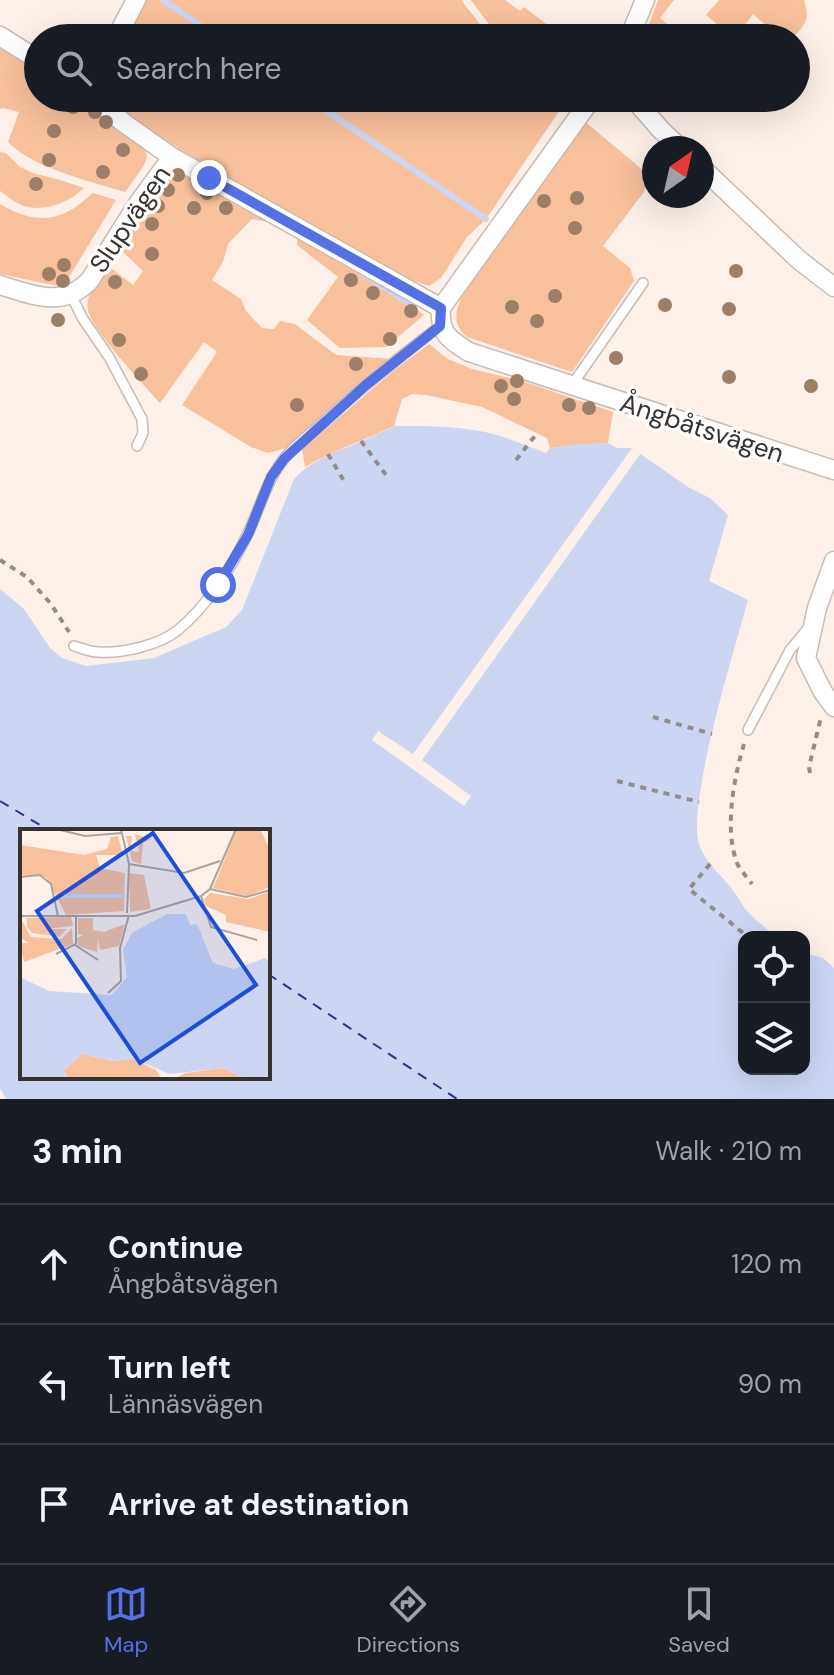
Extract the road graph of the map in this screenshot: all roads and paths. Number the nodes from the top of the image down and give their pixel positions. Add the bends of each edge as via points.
1 (136, 0) edge
2 (645, 0) edge
3 (123, 24) edge
4 (635, 24) edge
5 (0, 36) edge
6 (24, 51) edge
7 (111, 112) edge
8 (582, 112) edge
9 (645, 112) edge
10 (667, 136) edge
11 (172, 157) junction
12 (714, 179) edge
13 (643, 283) dead end
14 (0, 285) edge
15 (834, 287) edge
16 (71, 295) junction
17 (440, 317) junction
18 (571, 386) junction
19 (538, 432) dead end
20 (361, 441) dead end
21 (137, 446) dead end
22 (328, 454) dead end
23 (516, 460) dead end
24 (834, 470) edge
25 (389, 479) dead end
26 (344, 481) dead end
27 (0, 560) edge
28 (834, 561) edge
29 (814, 621) junction
30 (74, 646) joint
31 (828, 700) edge
32 (653, 717) dead end
33 (748, 730) joint
34 (712, 734) dead end
35 (810, 773) dead end
36 (617, 781) dead end
37 (699, 802) dead end
38 (710, 864) dead end
39 (752, 884) dead end
40 (767, 928) dead end
41 (741, 931) edge
42 (764, 931) edge

1 - 3 street
2 - 4 street
5 - 6 street
7 - 11 street, Ångbåtsvägen
8 - 17 street
9 - 10 street
11 - 16 street, Slupvägen via 90,280
11 - 17 street, Ångbåtsvägen
12 - 15 street
13 - 18 lane
14 - 16 street, Slupvägen via 41,297
16 - 21 lane via 142,419
17 - 18 street, Ångbåtsvägen via 448,336 469,352
17 - 30 lane via 284,459 232,564 179,630 124,650 97,652
18 - 24 street, Ångbåtsvägen
19 - 23 path
20 - 25 path
22 - 26 path
27 - 30 path via 27,577 51,604
28 - 29 street
29 - 31 street via 806,658
29 - 33 lane via 790,650
31 - 35 path
32 - 34 path
33 - 39 path via 735,772 731,824 738,865
36 - 37 path
38 - 41 path via 689,889
40 - 42 path

